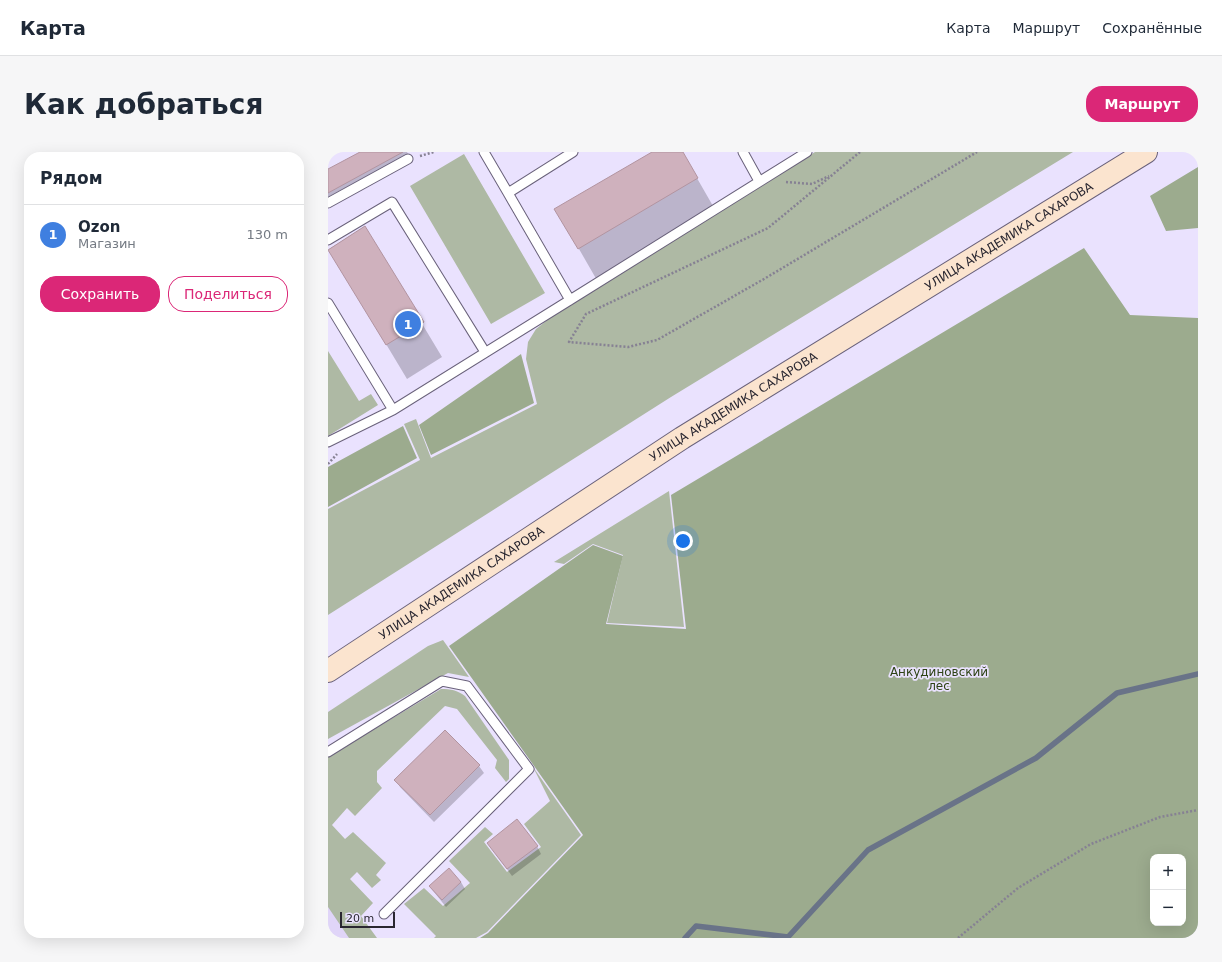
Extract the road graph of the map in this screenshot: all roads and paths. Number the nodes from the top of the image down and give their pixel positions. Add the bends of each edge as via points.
1 (484, 152) edge
2 (573, 152) edge
3 (743, 152) edge
4 (860, 152) edge
5 (977, 152) edge
6 (1146, 152) edge
7 (804, 153) edge
8 (408, 159) dead end
9 (832, 175) junction
10 (759, 181) junction
11 (508, 193) junction
12 (328, 203) edge
13 (328, 240) edge
14 (570, 300) junction
15 (328, 303) edge
16 (485, 352) junction
17 (393, 410) junction
18 (328, 442) edge
19 (328, 671) edge
20 (328, 752) edge
21 (1198, 810) edge
22 (384, 914) dead end
23 (958, 938) edge

1 - 11 lane
2 - 11 lane
3 - 10 lane
4 - 9 path
5 - 9 path via 657,340 628,347 570,342 586,314 768,228
6 - 19 main road, УЛИЦА АКАДЕМИКА САХАРОВА via 682,438
7 - 10 lane
8 - 12 lane
9 - 10 path via 812,184
10 - 14 lane
11 - 14 lane
13 - 16 lane via 392,202
14 - 16 lane
15 - 17 lane
16 - 17 lane
17 - 18 lane
20 - 22 lane via 442,681 467,686 529,768
21 - 23 path via 1160,817 1091,844 1018,888

